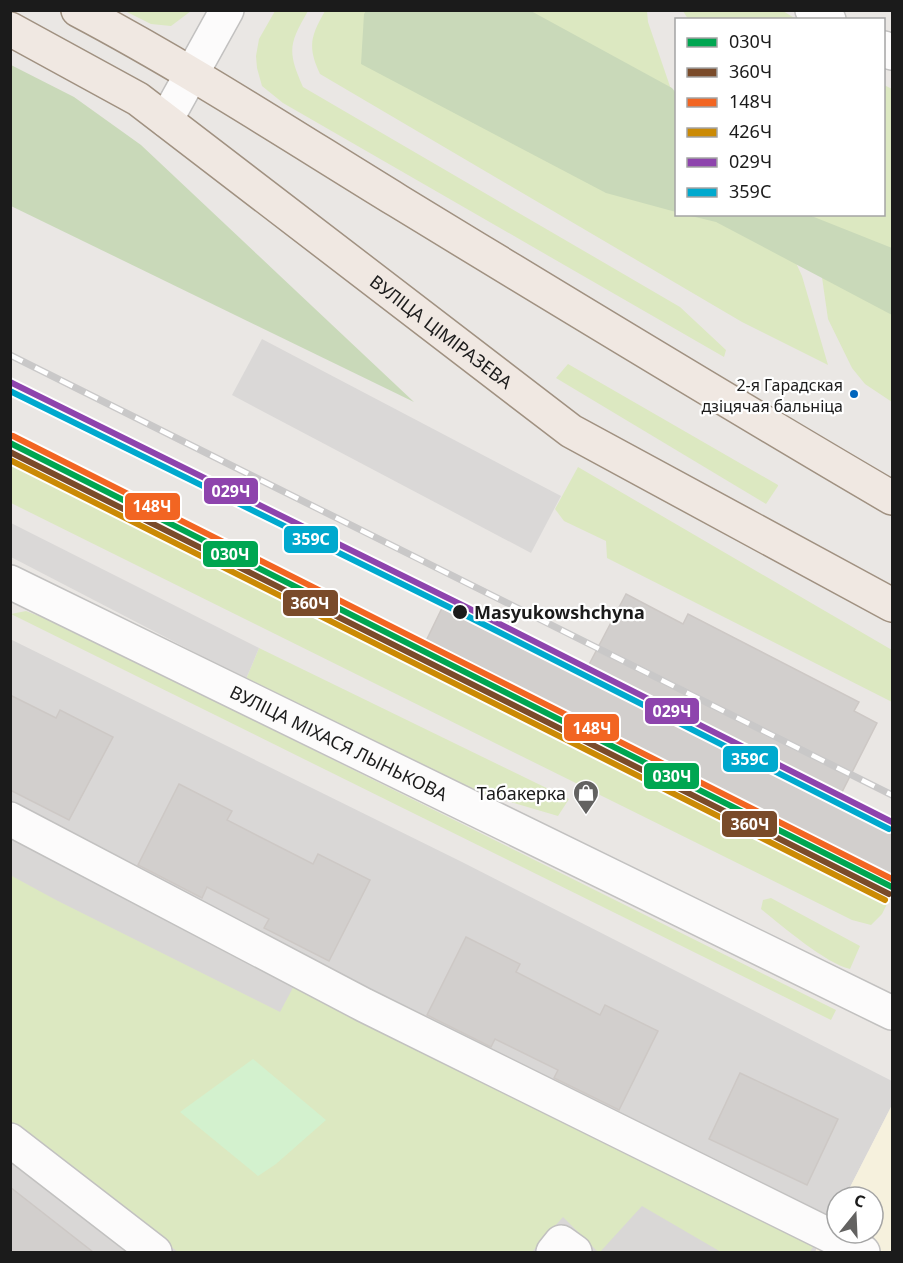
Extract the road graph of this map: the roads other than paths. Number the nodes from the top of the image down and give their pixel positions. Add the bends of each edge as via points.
1 (78, 10) edge
2 (227, 10) edge
3 (812, 10) edge
4 (826, 18) edge
5 (10, 29) edge
6 (192, 75) junction
7 (166, 120) junction
8 (892, 498) edge
9 (10, 582) edge
10 (892, 605) edge
11 (10, 819) edge
12 (892, 1014) edge
13 (10, 1140) edge
14 (155, 1252) edge
15 (553, 1252) edge
16 (575, 1252) edge
17 (863, 1252) edge

1 - 6 main road
2 - 6 street
3 - 4 street
5 - 7 main road, ВУЛІЦА ЦІМІРАЗЕВА via 138,99
6 - 7 street
6 - 8 main road
7 - 10 main road, ВУЛІЦА ЦІМІРАЗЕВА via 571,431
9 - 12 street, ВУЛІЦА МІХАСЯ ЛЫНЬКОВА
11 - 17 street via 375,1010
13 - 14 street
15 - 16 street via 561,1242

